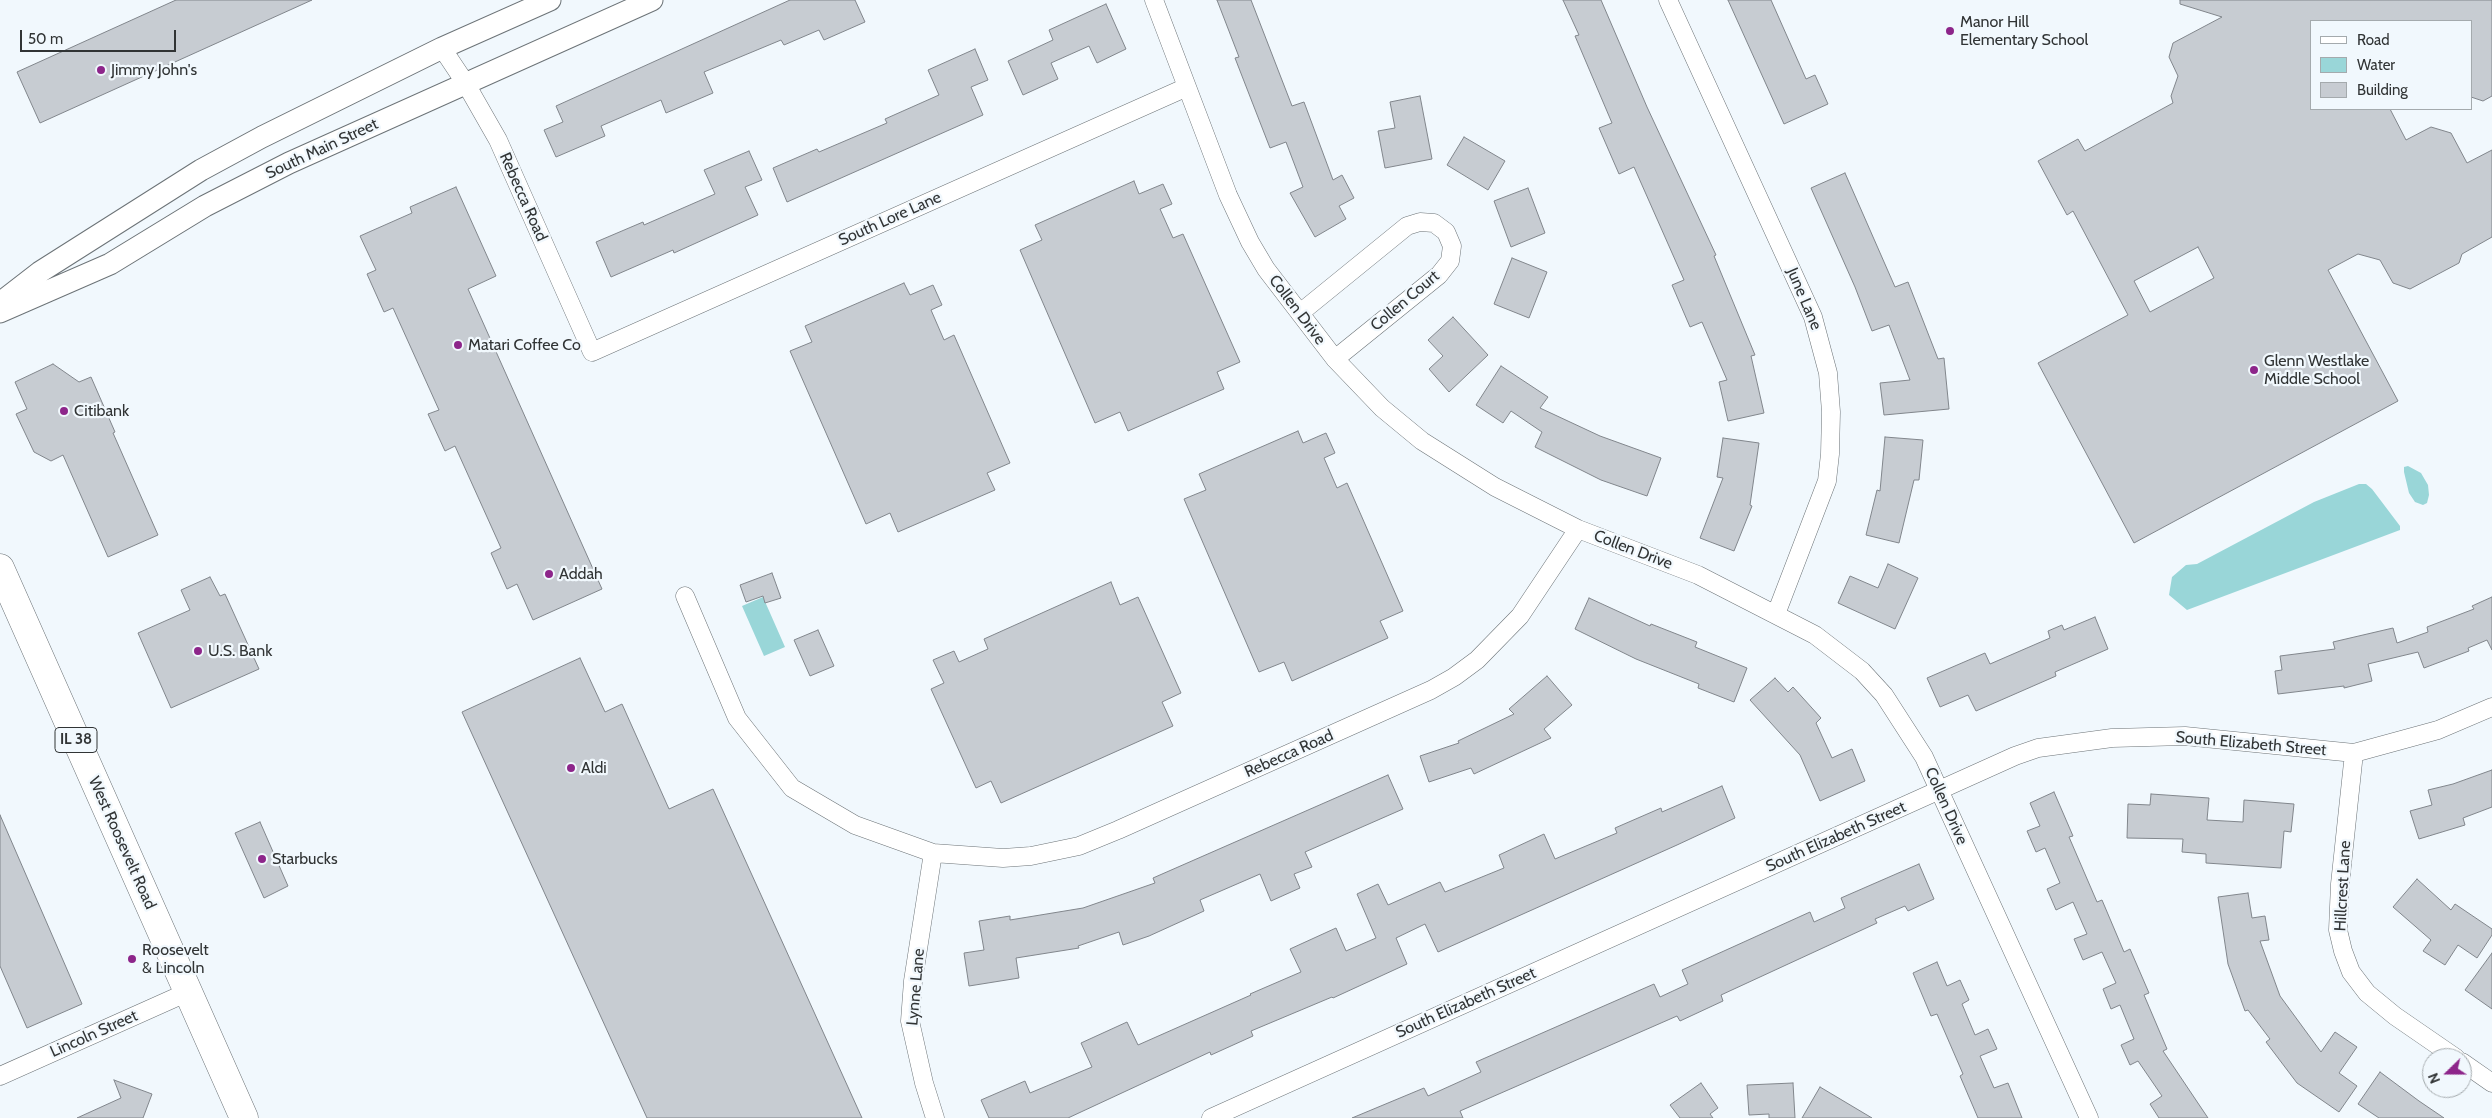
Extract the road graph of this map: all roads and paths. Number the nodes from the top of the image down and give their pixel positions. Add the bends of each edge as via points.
1 (550, 0) edge
2 (652, 0) edge
3 (1154, 0) edge
4 (1668, 0) edge
5 (442, 48) junction
6 (466, 84) junction
7 (1187, 87) junction
8 (0, 303) edge
9 (0, 312) edge
10 (1300, 313) junction
11 (592, 352) joint
12 (1335, 359) junction
13 (1578, 529) junction
14 (0, 568) edge
15 (685, 596) dead end
16 (1776, 614) junction
17 (2492, 707) edge
18 (2354, 753) junction
19 (1940, 790) junction
20 (933, 853) junction
21 (188, 992) junction
22 (2441, 1048) edge
23 (2472, 1069) edge
24 (0, 1076) edge
25 (2492, 1083) edge
26 (244, 1118) edge
27 (935, 1118) edge
28 (1211, 1118) edge
29 (2089, 1118) edge

1 - 5 street
2 - 6 street, South Main Street
3 - 7 street, Collen Drive
4 - 16 street, June Lane via 1813,317 1828,373 1831,412 1827,481
5 - 6 street, Rebecca Road
5 - 8 street via 201,170 40,272
6 - 9 street, South Main Street via 289,163 205,206 110,264
6 - 11 street, Rebecca Road via 498,140
7 - 10 street, Collen Drive via 1228,195 1250,242
7 - 11 street, South Lore Lane
10 - 12 street, Collen Drive
10 - 12 street, Collen Court via 1407,226 1420,222 1434,223 1446,232 1452,246 1450,261 1439,275
12 - 13 street, Collen Drive via 1382,408 1443,456 1494,487
13 - 16 street, Collen Drive via 1698,575
13 - 20 street, Rebecca Road via 1520,616 1499,639 1477,660 1431,690 1079,846 1004,858
14 - 21 main road, West Roosevelt Road / IL 38
15 - 20 street, Rebecca Road via 737,718 792,788 855,825
16 - 19 street, Collen Drive via 1814,636 1862,671 1904,724
17 - 18 street, South Elizabeth Street via 2438,730
18 - 19 street, South Elizabeth Street via 2186,736 2112,738 2038,748
18 - 22 street, Hillcrest Lane via 2340,884 2338,930 2343,951 2351,972 2367,993
19 - 28 street, South Elizabeth Street
19 - 29 street, Collen Drive
20 - 27 street, Lynne Lane via 910,1021
21 - 24 street, Lincoln Street
21 - 26 main road, West Roosevelt Road / IL 38
23 - 25 street

